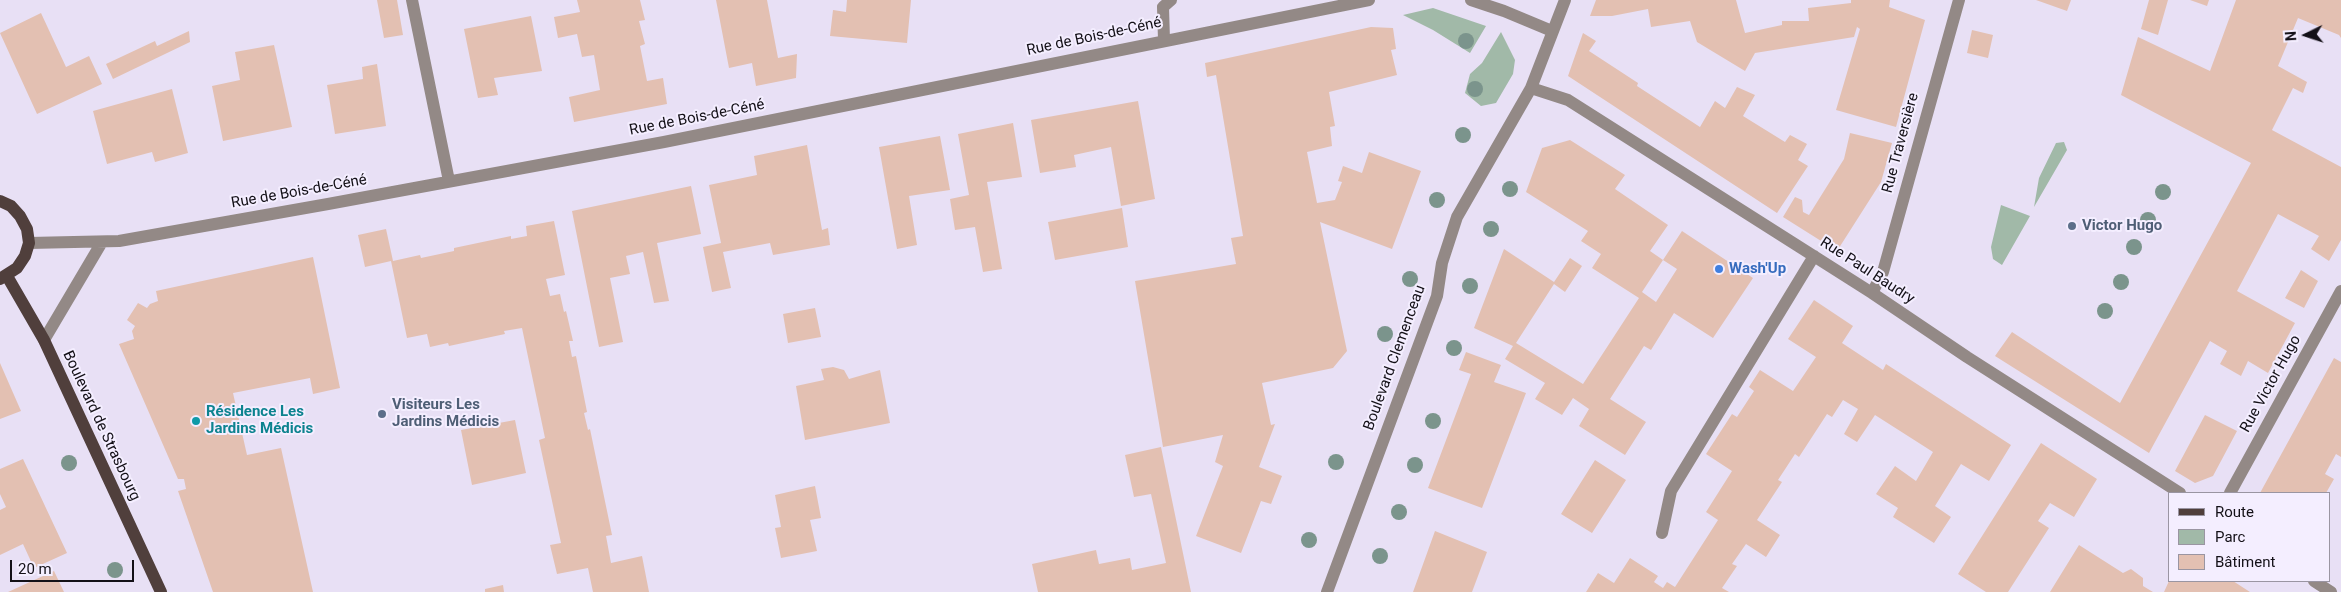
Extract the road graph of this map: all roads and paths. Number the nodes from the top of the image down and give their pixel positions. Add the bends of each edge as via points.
1 (412, 0) edge
2 (1171, 0) edge
3 (1369, 0) edge
4 (1471, 0) edge
5 (1565, 0) edge
6 (1958, 0) edge
7 (1552, 31) junction
8 (1164, 40) junction
9 (1531, 88) junction
10 (449, 181) junction
11 (0, 201) edge
12 (102, 242) junction
13 (28, 243) junction
14 (1814, 256) junction
15 (3, 278) edge
16 (2341, 291) edge
17 (1872, 293) junction
18 (44, 340) junction
19 (2178, 492) edge
20 (2231, 492) edge
21 (1662, 533) dead end
22 (2316, 582) edge
23 (161, 592) edge
24 (1327, 592) edge
25 (2331, 592) edge

1 - 10 street
2 - 8 street via 1163,7
3 - 8 street, Rue de Bois-de-Céné
4 - 7 street
5 - 7 street, Boulevard Clemenceau
6 - 17 street, Rue Traversière via 1883,272
7 - 9 street, Boulevard Clemenceau
8 - 10 street, Rue de Bois-de-Céné via 664,142
9 - 14 street, Rue Paul Baudry via 1568,100
9 - 24 street, Boulevard Clemenceau via 1457,217 1442,263 1437,296
10 - 12 street, Rue de Bois-de-Céné
11 - 13 main road via 11,206 20,216 27,229
12 - 13 street, Rue de Bois-de-Céné
12 - 18 street
13 - 15 main road via 17,268
14 - 17 street, Rue Paul Baudry
14 - 21 street via 1671,491
15 - 18 main road, Boulevard de Strasbourg
16 - 20 street, Rue Victor Hugo
17 - 19 street, Rue Paul Baudry
18 - 23 main road, Boulevard de Strasbourg
22 - 25 street

